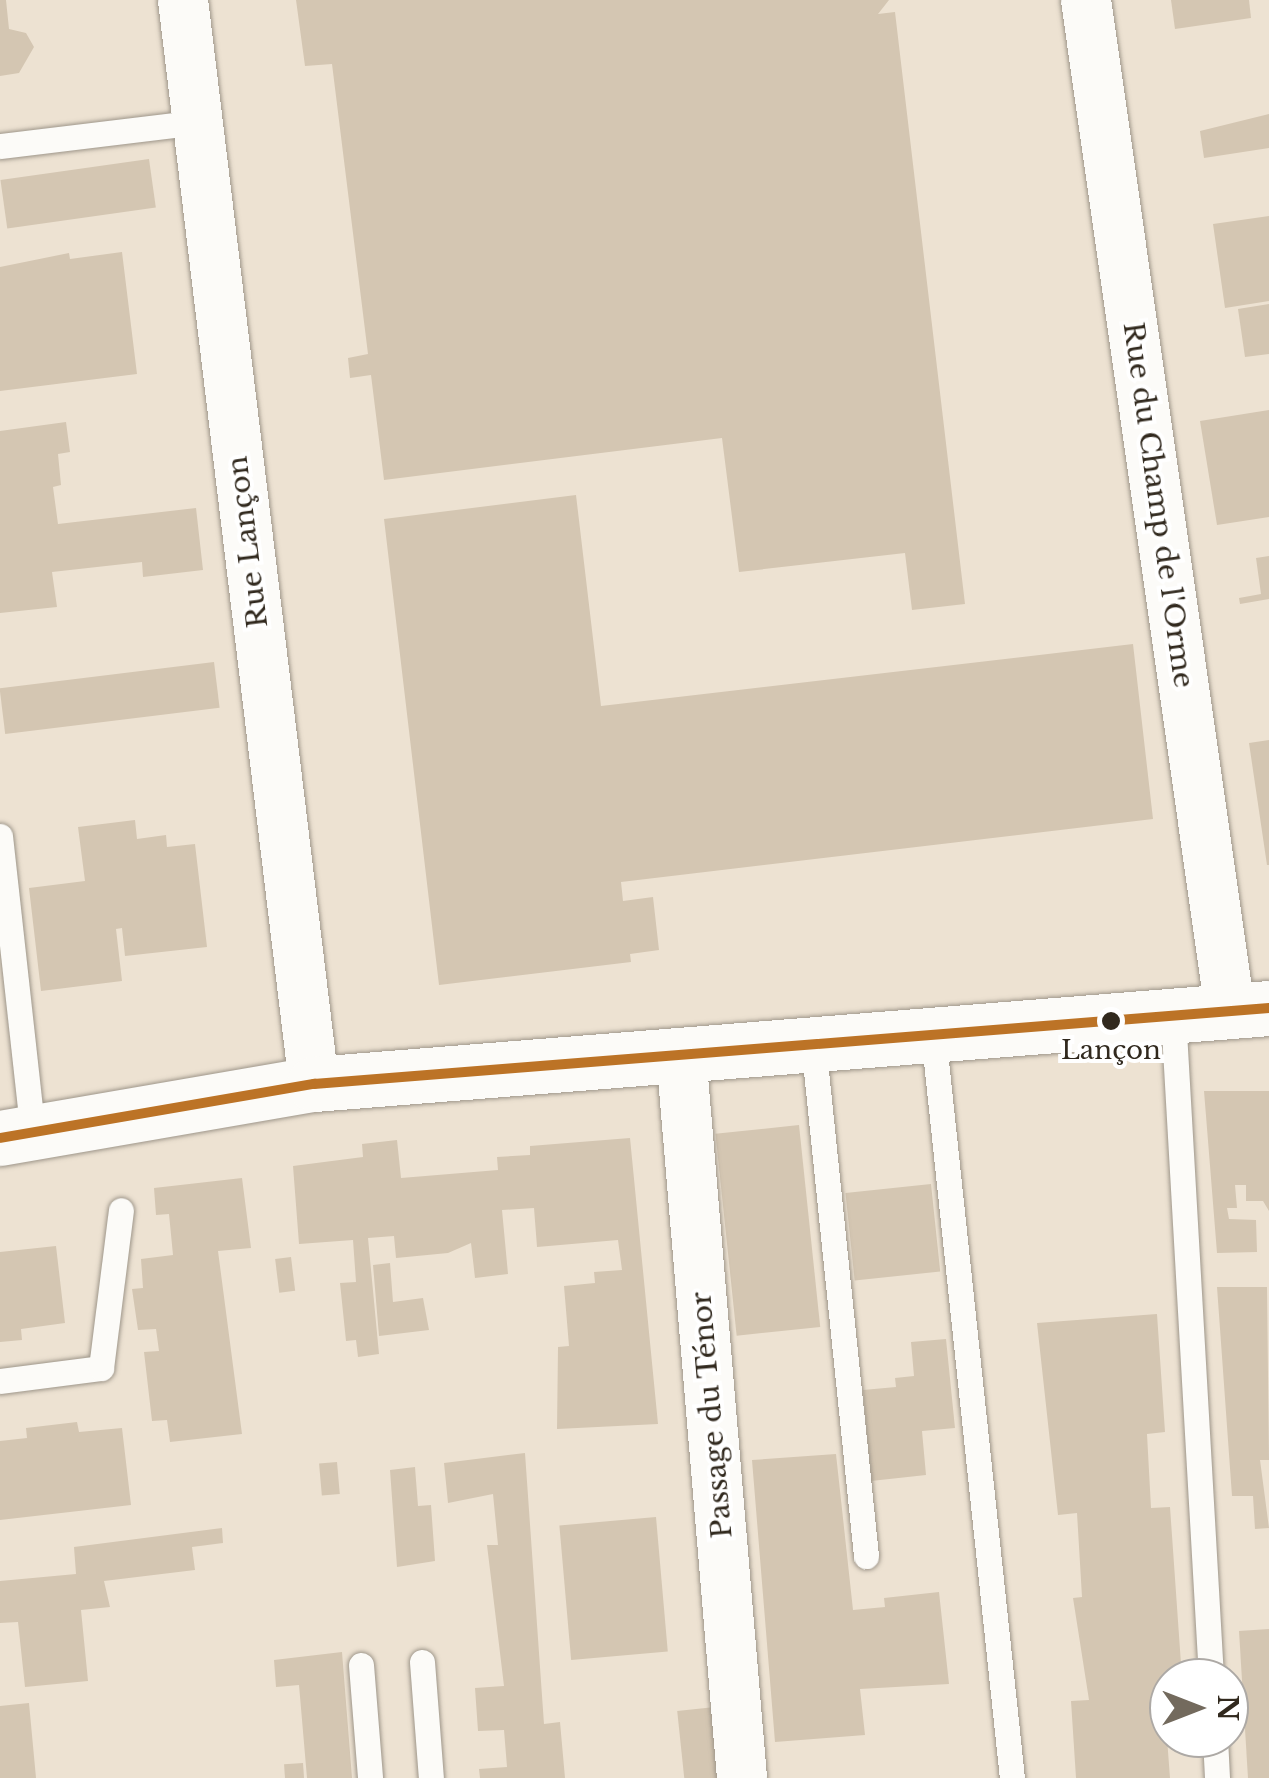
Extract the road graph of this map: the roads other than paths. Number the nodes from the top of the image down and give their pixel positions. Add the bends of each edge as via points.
1 (183, 0) edge
2 (1086, 0) edge
3 (198, 122) junction
4 (0, 146) edge
5 (0, 836) edge
6 (1249, 1009) edge
7 (1173, 1014) junction
8 (933, 1033) junction
9 (814, 1042) junction
10 (681, 1053) junction
11 (314, 1084) junction
12 (17, 1136) edge
13 (121, 1210) dead end
14 (0, 1381) edge
15 (866, 1556) dead end
16 (1210, 1658) edge
17 (422, 1662) dead end
18 (361, 1665) dead end
19 (370, 1778) edge
20 (431, 1778) edge
21 (742, 1778) edge
22 (1012, 1778) edge

1 - 3 street, Rue Lançon
2 - 6 street, Rue du Champ de l'Orme
3 - 4 lane
3 - 11 street, Rue Lançon
5 - 12 lane
6 - 7 street
7 - 8 street
7 - 16 lane
8 - 9 street
8 - 22 lane
9 - 10 street
9 - 15 lane
10 - 11 street
10 - 21 street, Passage du Ténor
11 - 12 street
13 - 14 lane via 100,1368
17 - 20 lane
18 - 19 lane

